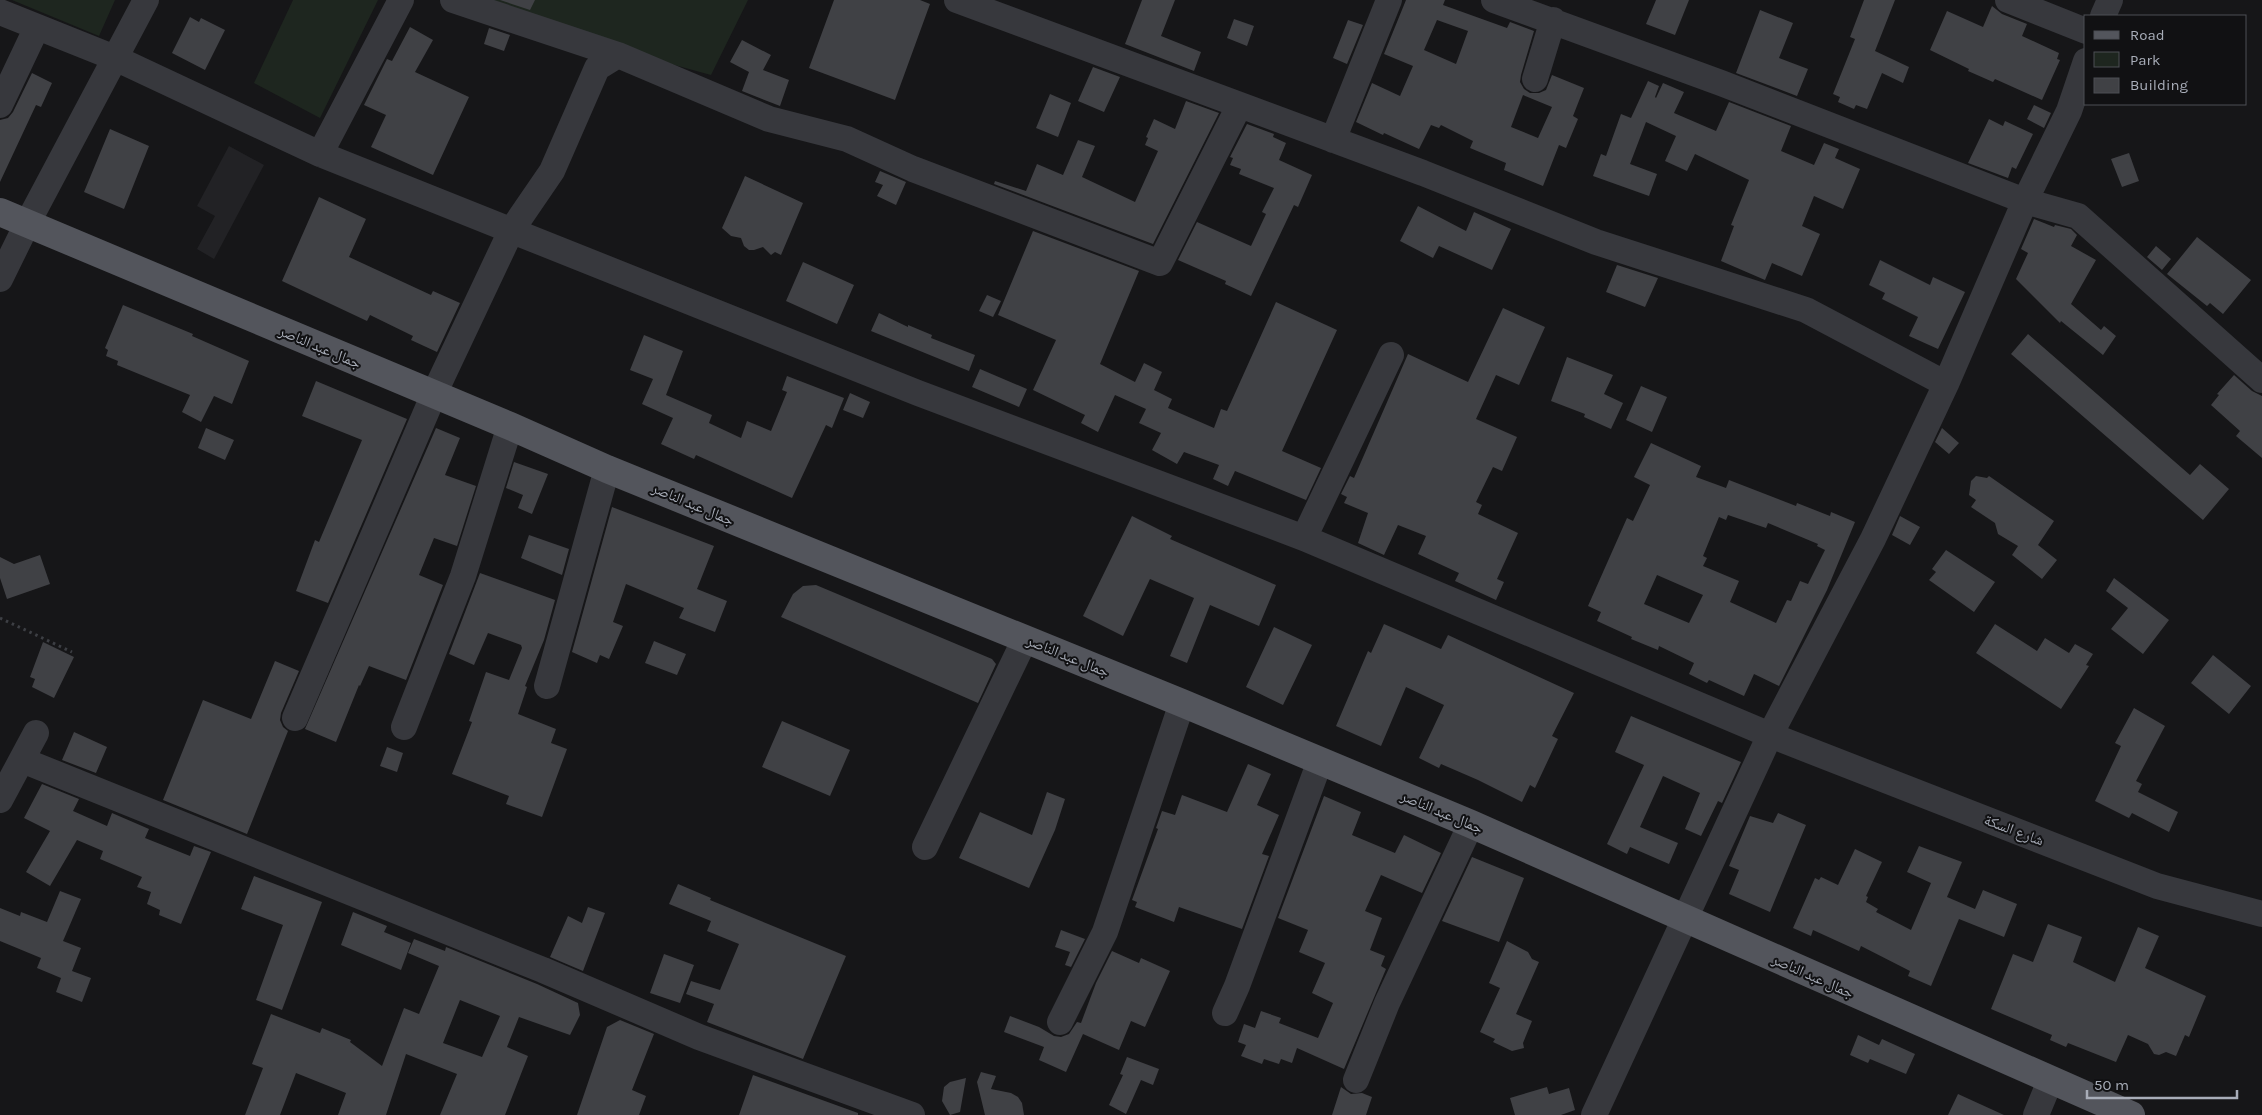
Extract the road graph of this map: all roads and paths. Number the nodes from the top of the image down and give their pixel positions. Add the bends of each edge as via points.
1 (146, 0) edge
2 (401, 0) edge
3 (453, 0) edge
4 (957, 0) edge
5 (1389, 0) edge
6 (1494, 0) edge
7 (2008, 0) edge
8 (2110, 0) edge
9 (0, 12) edge
10 (2103, 15) edge
11 (1553, 20) junction
12 (37, 27) junction
13 (2084, 30) edge
14 (618, 55) junction
15 (115, 58) junction
16 (2084, 67) edge
17 (1536, 79) dead end
18 (0, 105) edge
19 (1239, 106) junction
20 (1333, 140) junction
21 (320, 154) junction
22 (2025, 201) junction
23 (0, 212) edge
24 (27, 224) junction
25 (511, 231) junction
26 (0, 278) edge
27 (1391, 355) dead end
28 (2262, 380) edge
29 (1946, 384) junction
30 (434, 394) junction
31 (510, 426) junction
32 (607, 469) junction
33 (1304, 538) junction
34 (0, 618) edge
35 (1025, 639) junction
36 (72, 652) dead end
37 (547, 686) dead end
38 (1182, 703) junction
39 (295, 718) dead end
40 (404, 727) dead end
41 (36, 733) dead end
42 (1770, 735) junction
43 (22, 760) junction
44 (1320, 761) junction
45 (0, 800) edge
46 (1472, 824) junction
47 (926, 847) dead end
48 (2262, 914) edge
49 (1684, 918) junction
50 (1225, 1013) dead end
51 (1060, 1022) dead end
52 (1356, 1080) dead end
53 (2050, 1081) junction
54 (912, 1115) edge
55 (1594, 1115) edge
56 (2036, 1115) edge
57 (2131, 1115) edge

1 - 15 street
2 - 21 street
3 - 14 street
4 - 19 street
5 - 20 street
6 - 11 street
7 - 13 street
8 - 10 street
9 - 12 street, شارع السكة
11 - 17 street
11 - 22 street
12 - 15 street, شارع السكة
12 - 18 street
14 - 19 street via 769,119 847,139 913,169 1160,263
14 - 25 street via 596,68 552,171
15 - 21 street, شارع السكة
15 - 24 street
16 - 22 street via 2069,111
19 - 20 street
20 - 29 street via 1596,242 1806,310
21 - 25 street, شارع السكة
22 - 28 street via 2078,216
22 - 29 street
23 - 24 main road, جمال عبد الناصر
24 - 26 street
24 - 30 main road, جمال عبد الناصر
25 - 30 street
25 - 33 street, شارع السكة via 918,393
27 - 33 street
29 - 42 street via 1873,539
30 - 31 main road, جمال عبد الناصر
30 - 39 street
31 - 32 main road, جمال عبد الناصر
31 - 40 street via 462,576
32 - 35 main road, جمال عبد الناصر
32 - 37 street
33 - 42 street, شارع السكة
34 - 36 path
35 - 38 main road, جمال عبد الناصر
35 - 47 street
38 - 44 main road, جمال عبد الناصر
38 - 51 street via 1105,932
41 - 43 street
42 - 48 street, شارع السكة via 2157,886
42 - 49 street
43 - 45 street
43 - 54 street via 543,970 699,1037
44 - 46 main road, جمال عبد الناصر
44 - 50 street
46 - 49 main road, جمال عبد الناصر
46 - 52 street via 1387,1003
49 - 53 main road, جمال عبد الناصر
49 - 55 street
53 - 56 street
53 - 57 main road, جمال عبد الناصر

